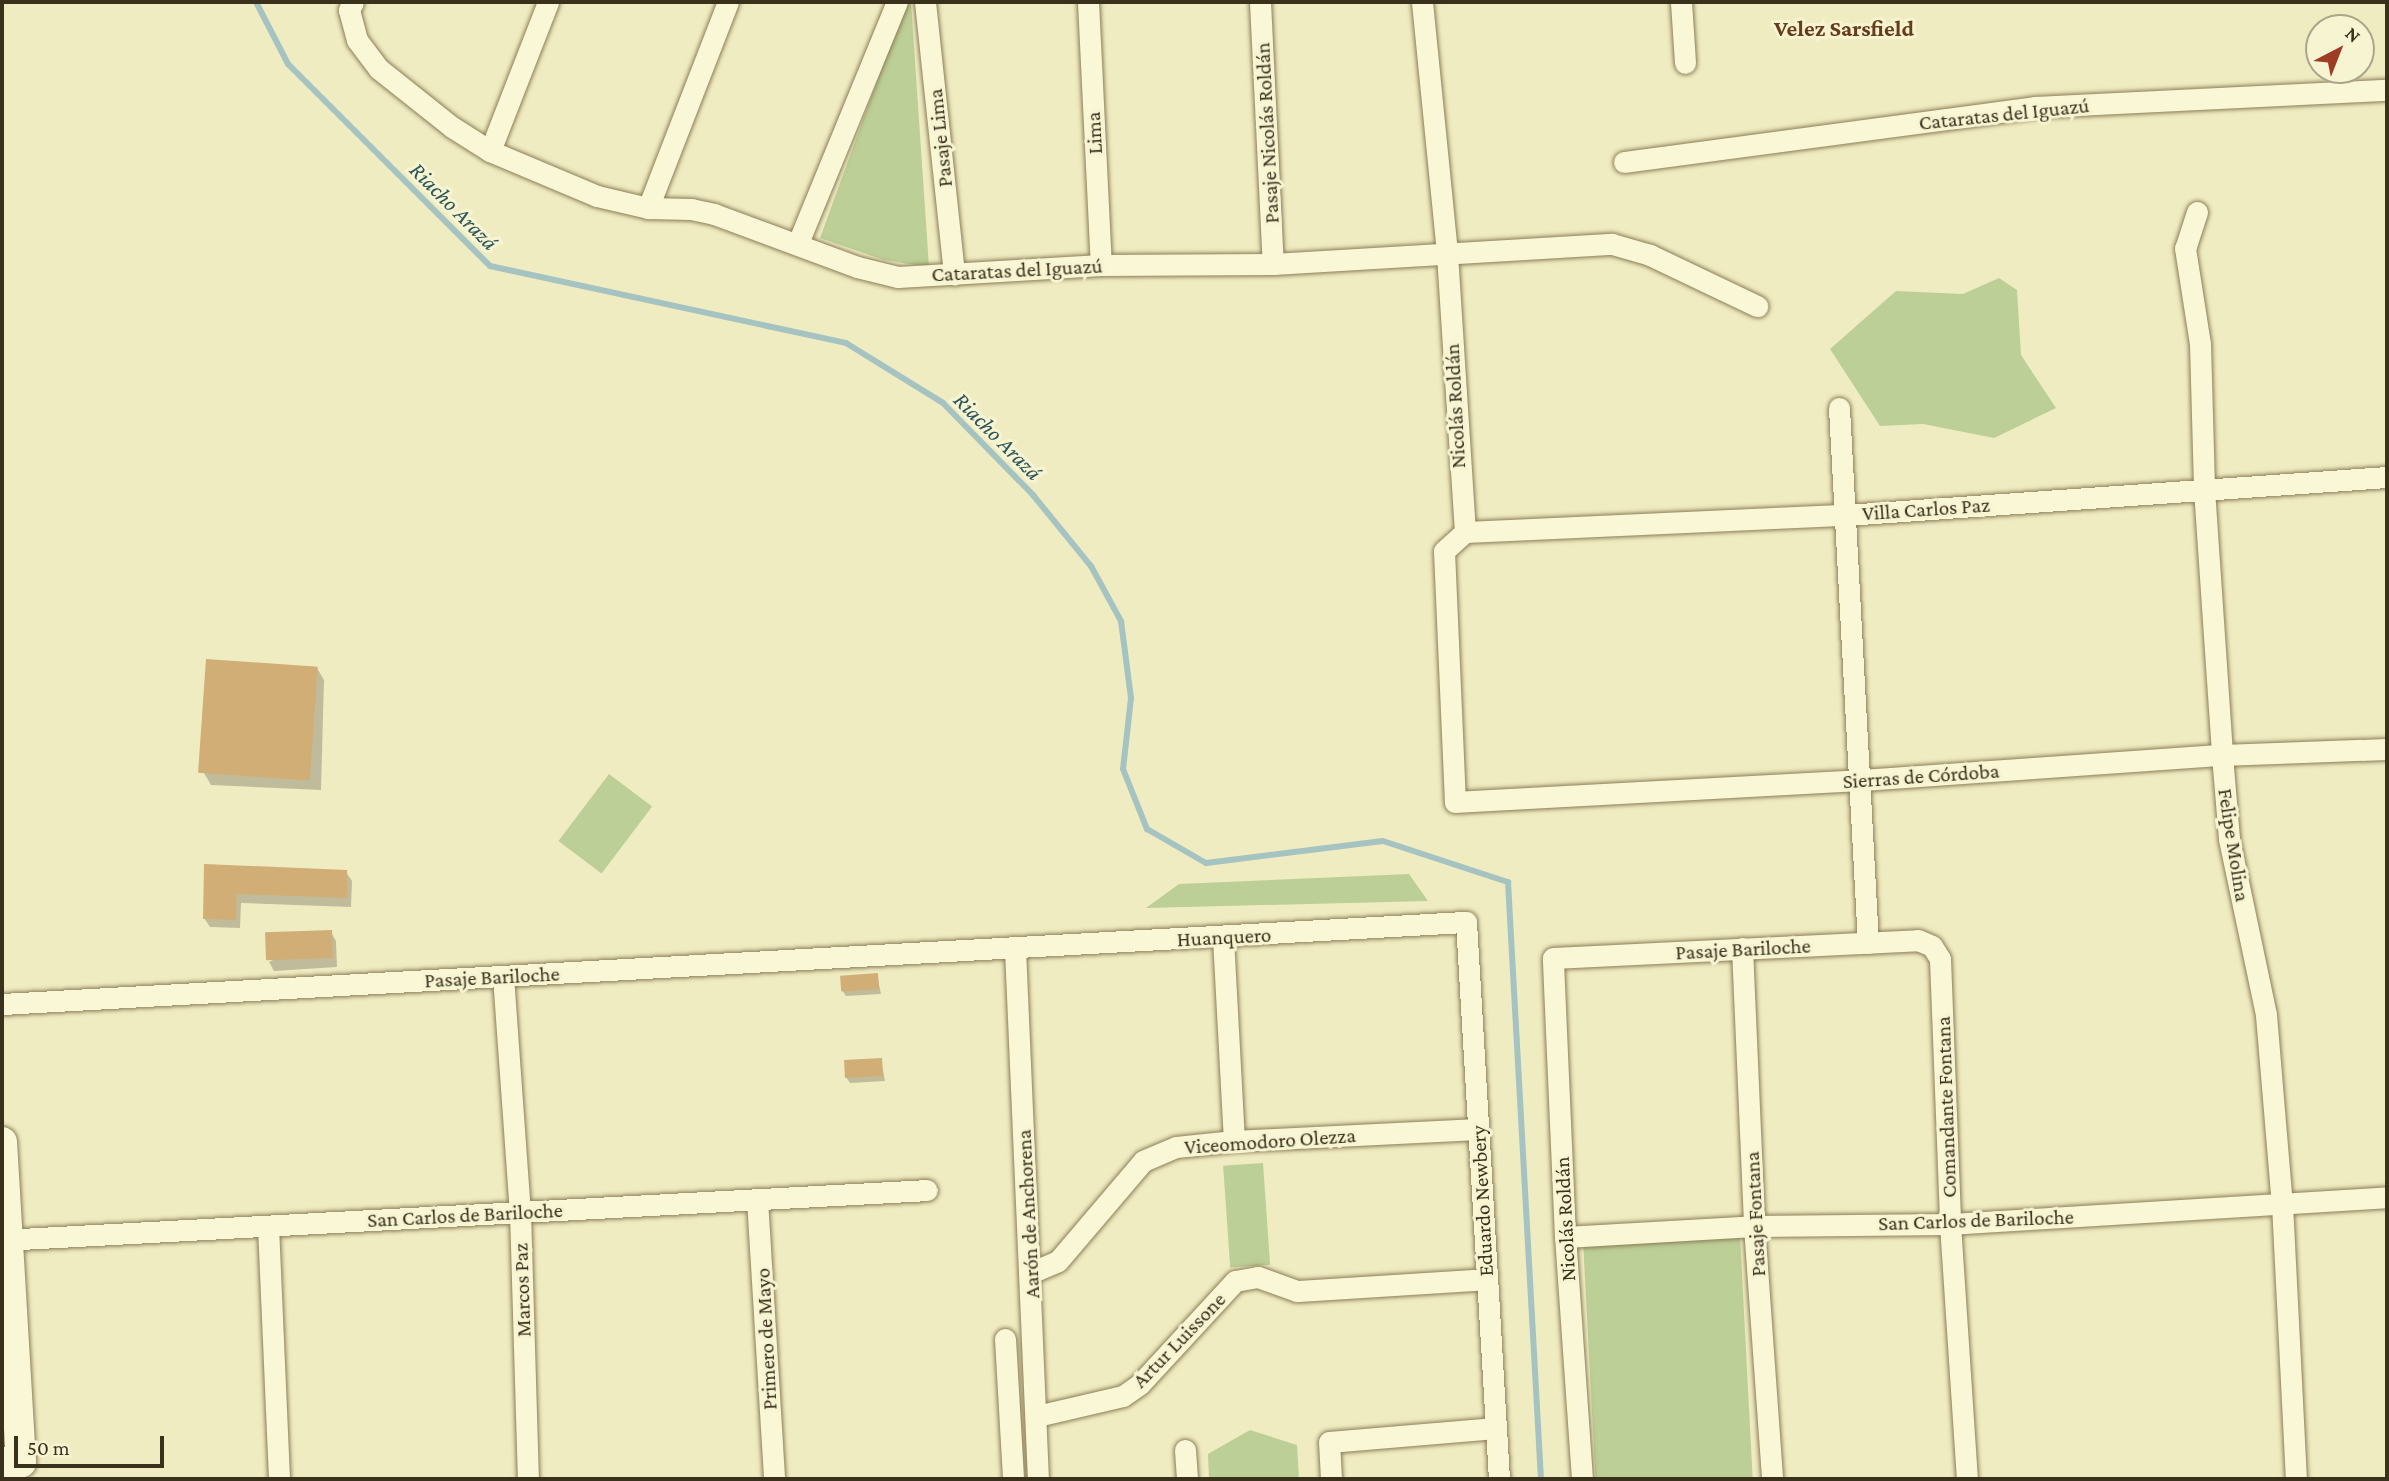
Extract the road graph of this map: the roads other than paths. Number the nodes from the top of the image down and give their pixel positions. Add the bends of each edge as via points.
1 (548, 2) edge
2 (728, 2) edge
3 (897, 2) edge
4 (925, 2) edge
5 (1088, 2) edge
6 (1260, 2) edge
7 (1422, 2) edge
8 (1681, 2) edge
9 (351, 6) edge
10 (1685, 63) dead end
11 (2387, 90) edge
12 (490, 151) junction
13 (1623, 162) dead end
14 (648, 208) junction
15 (2197, 212) dead end
16 (798, 243) junction
17 (1447, 254) junction
18 (1273, 264) junction
19 (1101, 265) junction
20 (954, 274) junction
21 (1757, 306) dead end
22 (1839, 408) dead end
23 (2387, 477) edge
24 (2204, 488) junction
25 (1846, 515) junction
26 (1465, 532) junction
27 (2387, 750) edge
28 (2222, 755) junction
29 (1862, 780) junction
30 (1466, 922) joint
31 (1223, 938) junction
32 (1868, 943) junction
33 (1933, 946) joint
34 (1742, 948) junction
35 (1015, 949) junction
36 (982, 951) joint
37 (1553, 958) joint
38 (503, 976) junction
39 (2, 1004) edge
40 (1478, 1129) junction
41 (1234, 1141) junction
42 (2, 1142) edge
43 (928, 1190) dead end
44 (2387, 1198) edge
45 (757, 1199) junction
46 (2282, 1204) junction
47 (520, 1212) junction
48 (1950, 1224) junction
49 (268, 1226) junction
50 (1754, 1226) junction
51 (1565, 1237) junction
52 (5, 1240) edge
53 (1030, 1273) junction
54 (1487, 1279) junction
55 (1005, 1339) dead end
56 (1037, 1416) junction
57 (10, 1428) edge
58 (1496, 1428) junction
59 (1185, 1450) dead end
60 (11, 1468) edge
61 (279, 1479) edge
62 (528, 1479) edge
63 (774, 1479) edge
64 (1013, 1479) edge
65 (1038, 1479) edge
66 (1187, 1479) edge
67 (1331, 1479) edge
68 (1499, 1479) edge
69 (1582, 1479) edge
70 (1772, 1479) edge
71 (1967, 1479) edge
72 (2296, 1479) edge

1 - 12 street
2 - 14 street
3 - 16 street
4 - 20 street, Pasaje Lima
5 - 19 street, Lima
6 - 18 street, Pasaje Nicolás Roldán
7 - 17 street, Nicolás Roldán
8 - 10 street
9 - 12 street, Cataratas del Iguazú via 358,40 379,69
11 - 13 street, Cataratas del Iguazú via 2035,107
12 - 14 street, Cataratas del Iguazú via 597,196
14 - 16 street, Cataratas del Iguazú via 714,214
15 - 24 street, Felipe Molina via 2185,248 2200,344
16 - 20 street, Cataratas del Iguazú via 857,267 898,277
17 - 18 street, Cataratas del Iguazú
17 - 21 street, Cataratas del Iguazú via 1612,244 1650,255
17 - 26 street, Nicolás Roldán
18 - 19 street, Cataratas del Iguazú
19 - 20 street, Cataratas del Iguazú
22 - 25 street
23 - 24 street, Villa Carlos Paz
24 - 25 street, Villa Carlos Paz
24 - 28 street, Felipe Molina
25 - 26 street, Villa Carlos Paz
25 - 29 street
26 - 29 street, Sierras de Córdoba via 1444,551 1455,802
27 - 28 street, Sierras de Córdoba
28 - 29 street, Sierras de Córdoba
28 - 46 street, Felipe Molina via 2229,839 2266,1015
29 - 32 street
30 - 31 street, Huanquero
30 - 40 street, Eduardo Newbery
31 - 35 street, Huanquero
31 - 41 street
32 - 33 street, Pasaje Bariloche via 1918,940
32 - 34 street, Pasaje Bariloche
33 - 48 street, Comandante Fontana via 1940,959
34 - 37 street, Pasaje Bariloche
34 - 50 street, Pasaje Fontana
35 - 36 street, Huanquero
35 - 53 street, Aarón de Anchorena
36 - 38 street, Pasaje Bariloche
37 - 51 street, Nicolás Roldán
38 - 39 street, Pasaje Bariloche
38 - 47 street, Marcos Paz
40 - 41 street, Viceomodoro Olezza
40 - 54 street, Eduardo Newbery
41 - 53 street, Viceomodoro Olezza via 1176,1147 1143,1161 1058,1261
42 - 52 main road
43 - 45 street, San Carlos de Bariloche
44 - 46 street, San Carlos de Bariloche
45 - 47 street, San Carlos de Bariloche
45 - 63 street, Primero de Mayo
46 - 48 street, San Carlos de Bariloche
46 - 72 street, Felipe Molina
47 - 49 street, San Carlos de Bariloche
47 - 62 street, Marcos Paz
48 - 50 street, San Carlos de Bariloche
48 - 71 street, Comandante Fontana
49 - 52 street, San Carlos de Bariloche
49 - 61 street
50 - 51 street, San Carlos de Bariloche
50 - 70 street, Pasaje Fontana
51 - 69 street, Nicolás Roldán
52 - 57 main road
53 - 56 street, Aarón de Anchorena
54 - 56 street, Artur Luissone via 1297,1291 1258,1277 1235,1281 1140,1384 1123,1396
54 - 58 street, Eduardo Newbery
55 - 64 street
56 - 65 street, Aarón de Anchorena
57 - 60 main road
58 - 67 street via 1329,1442
58 - 68 street, Eduardo Newbery
59 - 66 street

